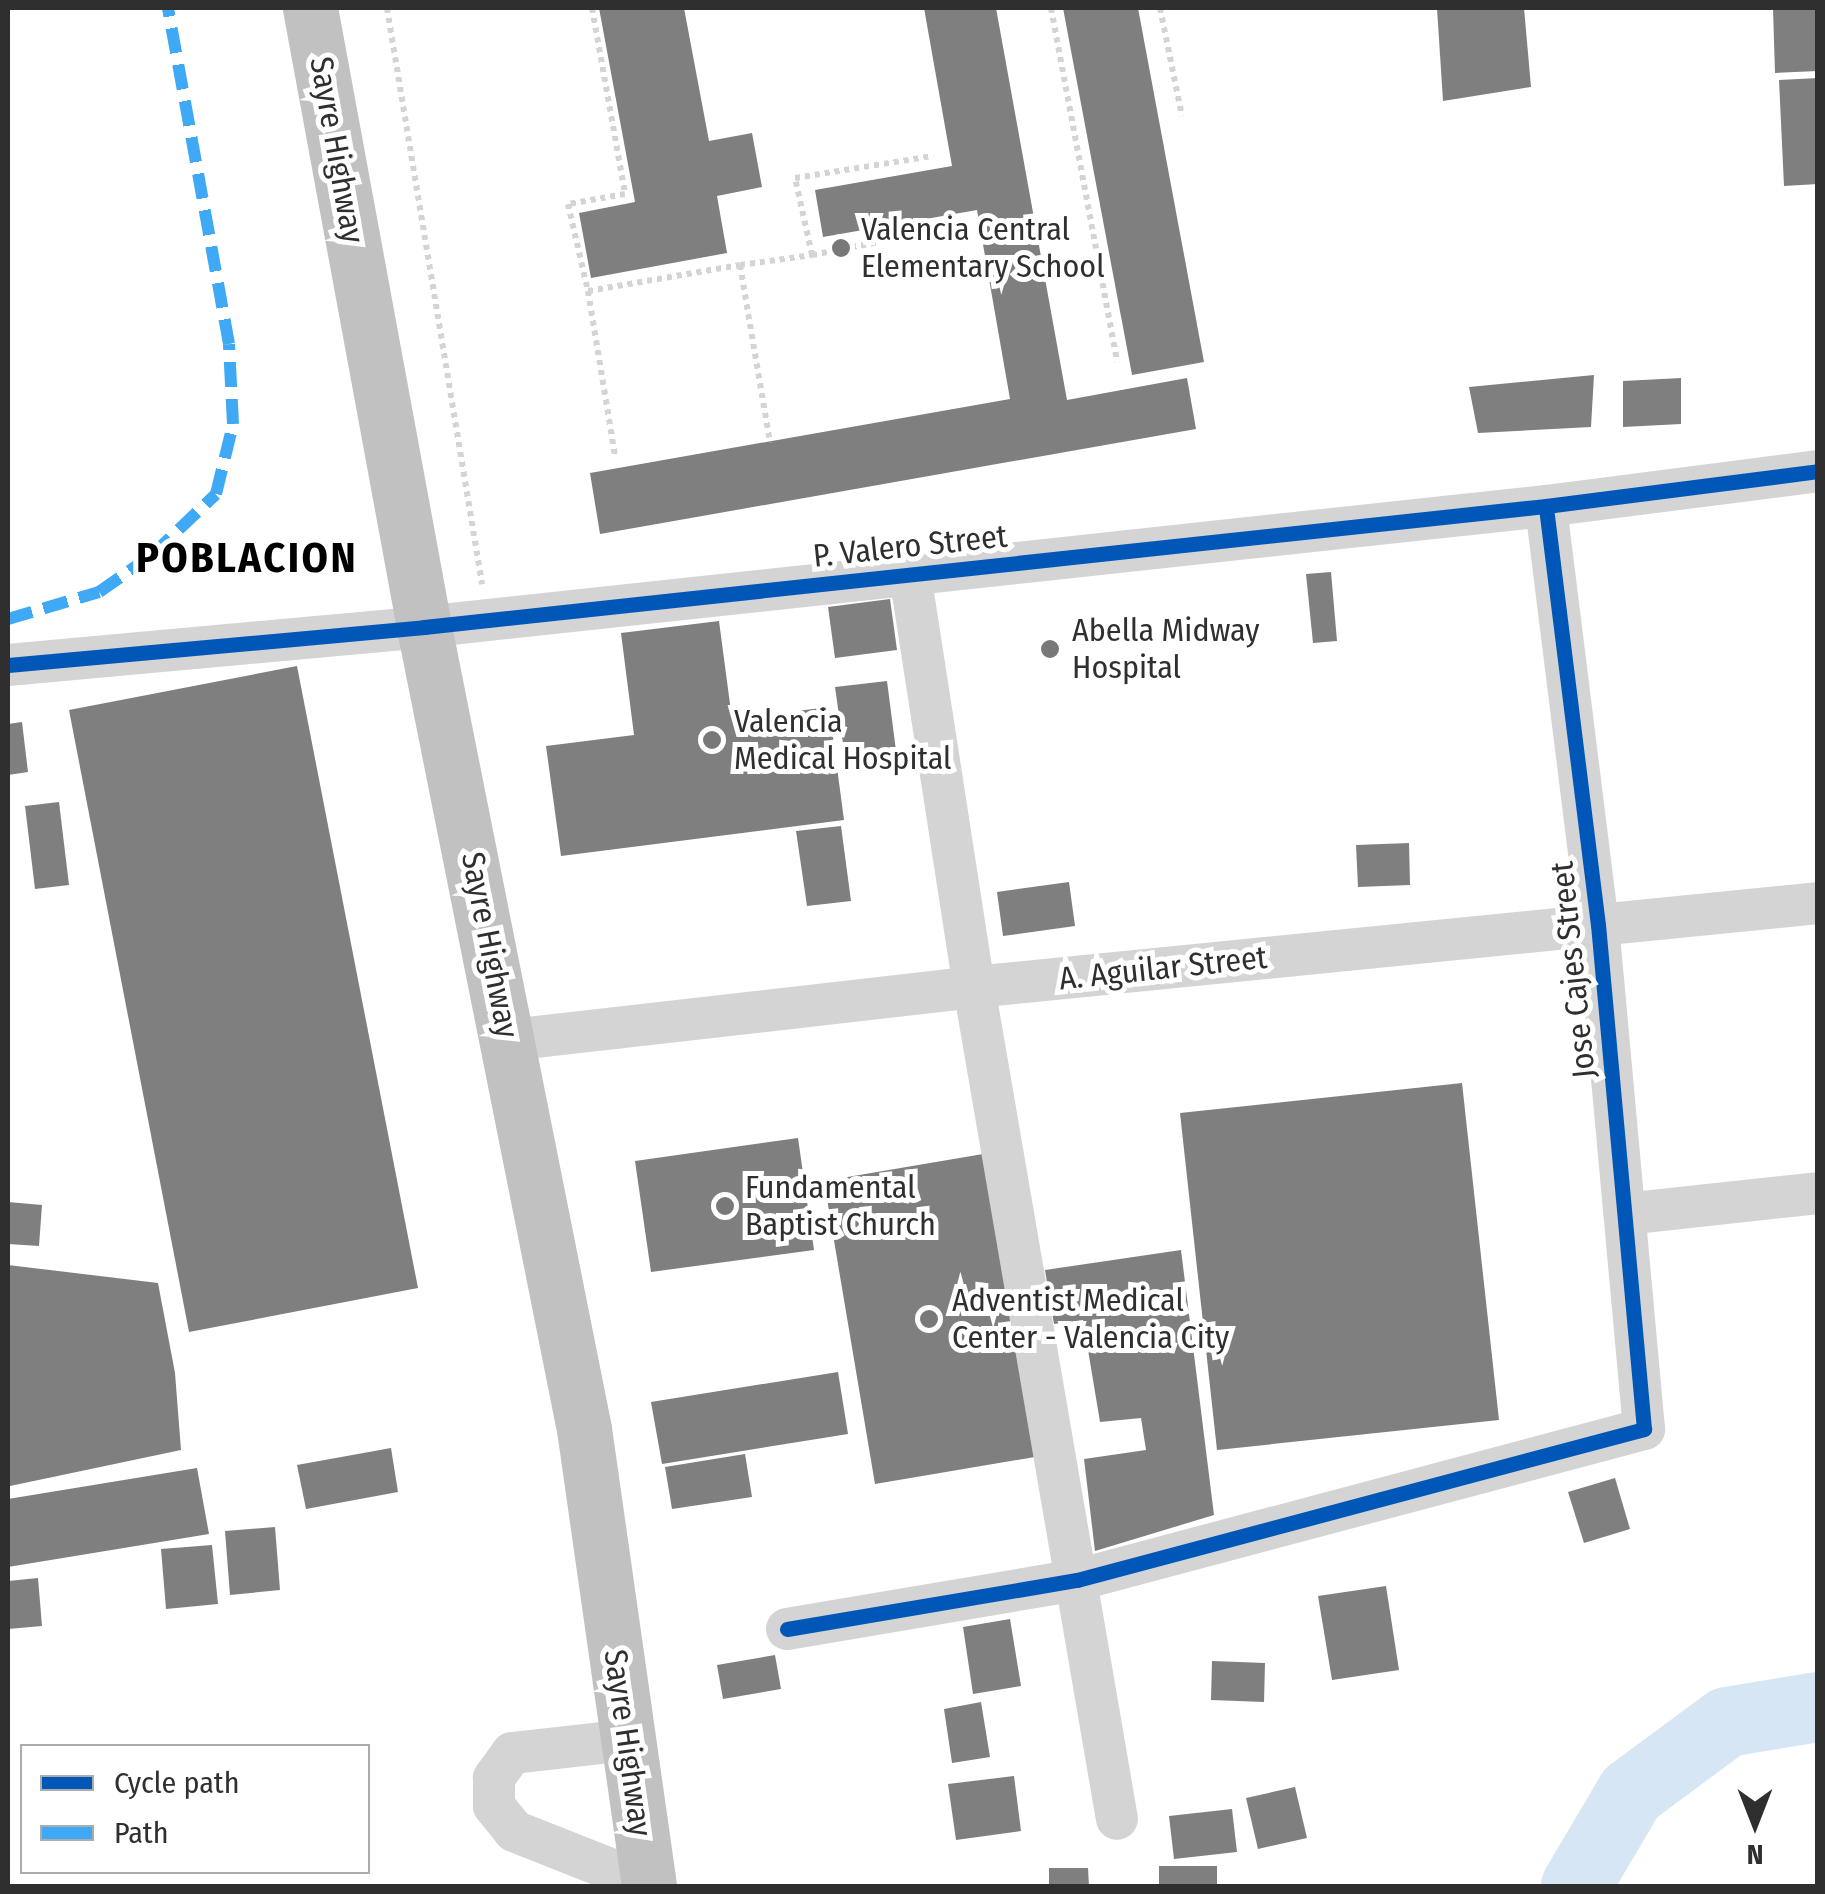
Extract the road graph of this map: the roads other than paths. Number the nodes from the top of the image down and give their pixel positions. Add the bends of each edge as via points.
1 (310, 8) edge
2 (1818, 472) edge
3 (1546, 506) junction
4 (910, 574) junction
5 (424, 627) junction
6 (8, 665) edge
7 (1818, 903) edge
8 (1598, 925) junction
9 (974, 986) junction
10 (510, 1040) junction
11 (1818, 1193) edge
12 (1624, 1214) junction
13 (1077, 1580) junction
14 (787, 1629) dead end
15 (628, 1740) junction
16 (1116, 1819) dead end
17 (642, 1886) edge

1 - 5 highway, Sayre Highway
2 - 3 street, P. Valero Street
3 - 4 street, P. Valero Street
3 - 8 street, Jose Cajes Street
4 - 5 street, P. Valero Street
4 - 9 street
5 - 6 street, P. Valero Street
5 - 10 highway, Sayre Highway
7 - 8 street, A. Aguilar Street
8 - 9 street, A. Aguilar Street
8 - 12 street, Jose Cajes Street
9 - 10 street, A. Aguilar Street
9 - 13 street
10 - 15 highway, Sayre Highway via 584,1429
11 - 12 street
12 - 13 street, Jose Cajes Street via 1644,1429
13 - 14 street
13 - 16 street
15 - 17 highway, Sayre Highway
15 - 17 street via 512,1753 494,1778 494,1806 514,1830

